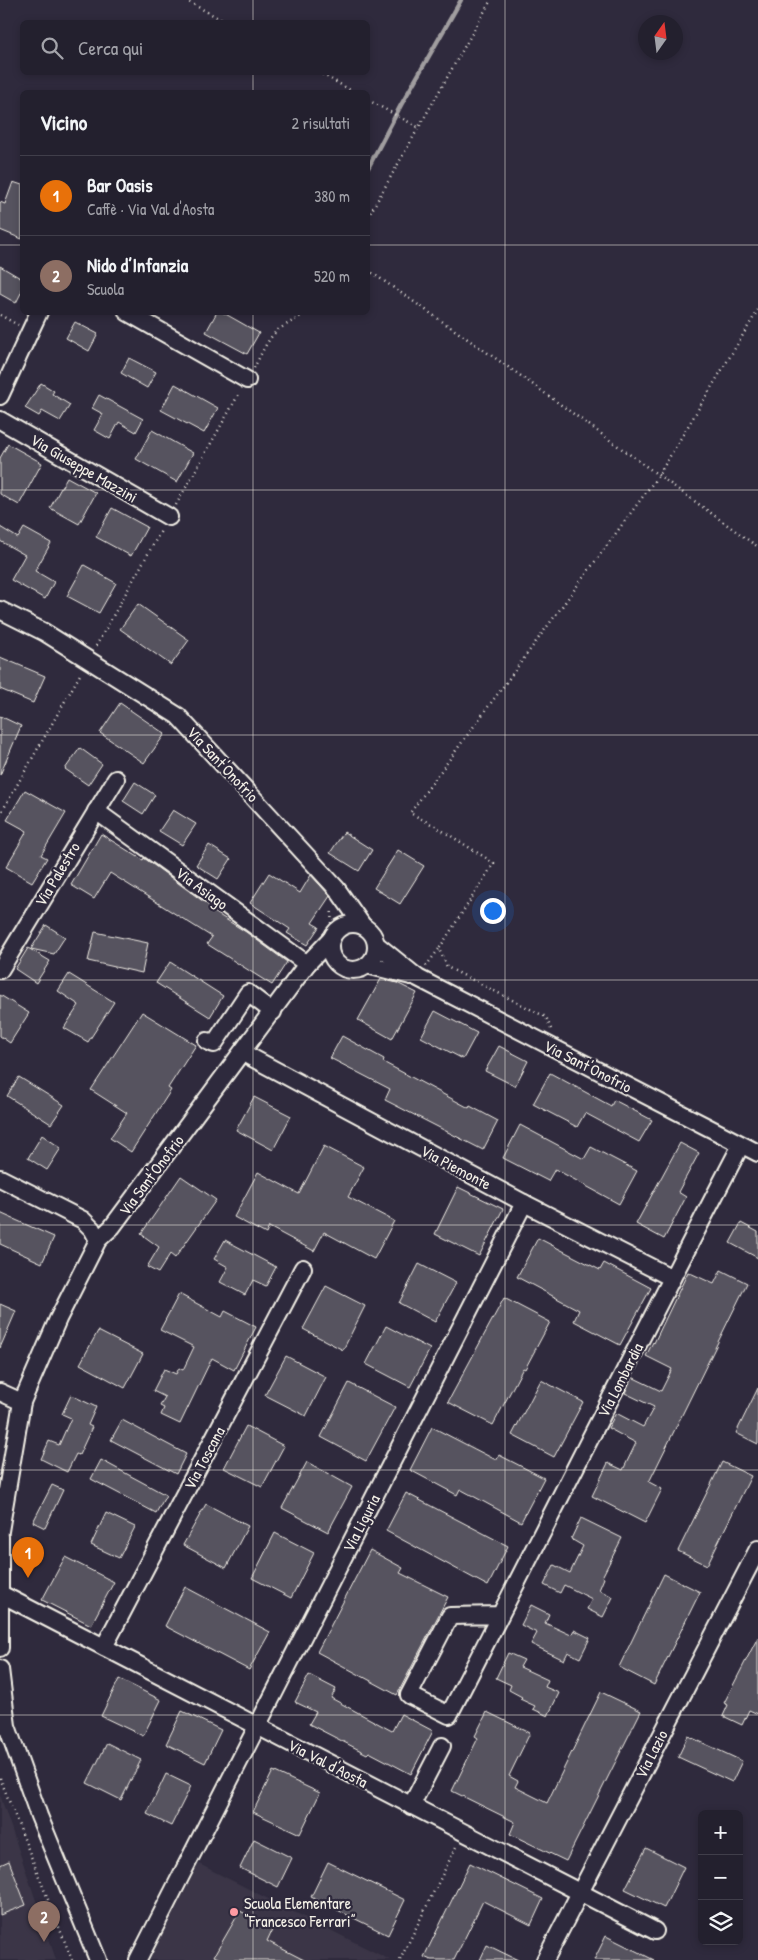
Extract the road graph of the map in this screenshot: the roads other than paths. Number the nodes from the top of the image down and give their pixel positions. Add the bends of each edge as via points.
1 (38, 315) edge
2 (132, 315) edge
3 (247, 380) road end
4 (0, 396) edge
5 (0, 420) edge
6 (169, 517) road end
7 (0, 610) edge
8 (116, 779) dead end
9 (96, 811) junction
10 (338, 892) junction
11 (363, 926) junction
12 (336, 933) junction
13 (376, 944) junction
14 (334, 960) junction
15 (308, 964) junction
16 (367, 965) junction
17 (0, 970) edge
18 (418, 978) junction
19 (273, 1012) junction
20 (207, 1041) dead end
21 (243, 1053) junction
22 (741, 1145) junction
23 (758, 1153) edge
24 (0, 1178) edge
25 (524, 1203) junction
26 (98, 1240) junction
27 (303, 1268) dead end
28 (672, 1278) junction
29 (0, 1392) edge
30 (22, 1402) junction
31 (0, 1531) edge
32 (0, 1536) edge
33 (758, 1549) edge
34 (1, 1594) edge
35 (500, 1615) junction
36 (104, 1647) junction
37 (0, 1648) edge
38 (0, 1669) edge
39 (256, 1727) junction
40 (442, 1746) dead end
41 (411, 1806) junction
42 (579, 1892) junction
43 (655, 1931) dead end
44 (98, 1960) edge
45 (138, 1960) edge
46 (544, 1960) edge

1 - 4 street
2 - 3 street
5 - 6 street, Via Giuseppe Mazzini
7 - 10 street, Via Sant'Onofrio via 44,632 86,664 178,716
8 - 9 street, Via Palestro
9 - 15 street, Via Asiago
9 - 17 street, Via Palestro
10 - 11 street, Via Sant'Onofrio
10 - 12 street
11 - 12 street via 356,924
11 - 13 street, Via Sant'Onofrio
12 - 14 street via 331,953
12 - 15 street, Via Sant'Onofrio
13 - 16 street
13 - 18 street, Via Sant'Onofrio
14 - 15 street
14 - 16 street, Via Sant'Onofrio via 354,970
15 - 19 street, Via Sant'Onofrio
16 - 18 street, Via Sant'Onofrio
18 - 22 street, Via Sant'Onofrio
19 - 20 street via 248,994 214,1044
19 - 21 street, Via Sant'Onofrio
21 - 25 street, Via Piemonte
21 - 26 street, Via Sant'Onofrio via 112,1227
22 - 23 street, Via Sant'Onofrio
22 - 28 street, Via Lombardia
24 - 26 street via 83,1220
25 - 28 street, Via Piemonte
25 - 39 street, Via Liguria
26 - 30 street, Via Sant'Onofrio via 58,1319
27 - 36 street, Via Toscana
28 - 35 street, Via Lombardia
29 - 30 street
30 - 31 street, Via Sant'Onofrio
32 - 34 street
33 - 42 street, Via Lazio
34 - 36 street, Via Val d'Aosta
34 - 37 street
35 - 35 street, Via Lombardia via 449,1715 409,1695 450,1616
36 - 39 street, Via Val d'Aosta
38 - 44 street via 7,1726 39,1816
39 - 41 street, Via Val d'Aosta
39 - 45 street, Via Liguria
40 - 41 street
41 - 42 street, Via Val d'Aosta
42 - 43 street, Via Val d'Aosta
42 - 46 street, Via Lazio

